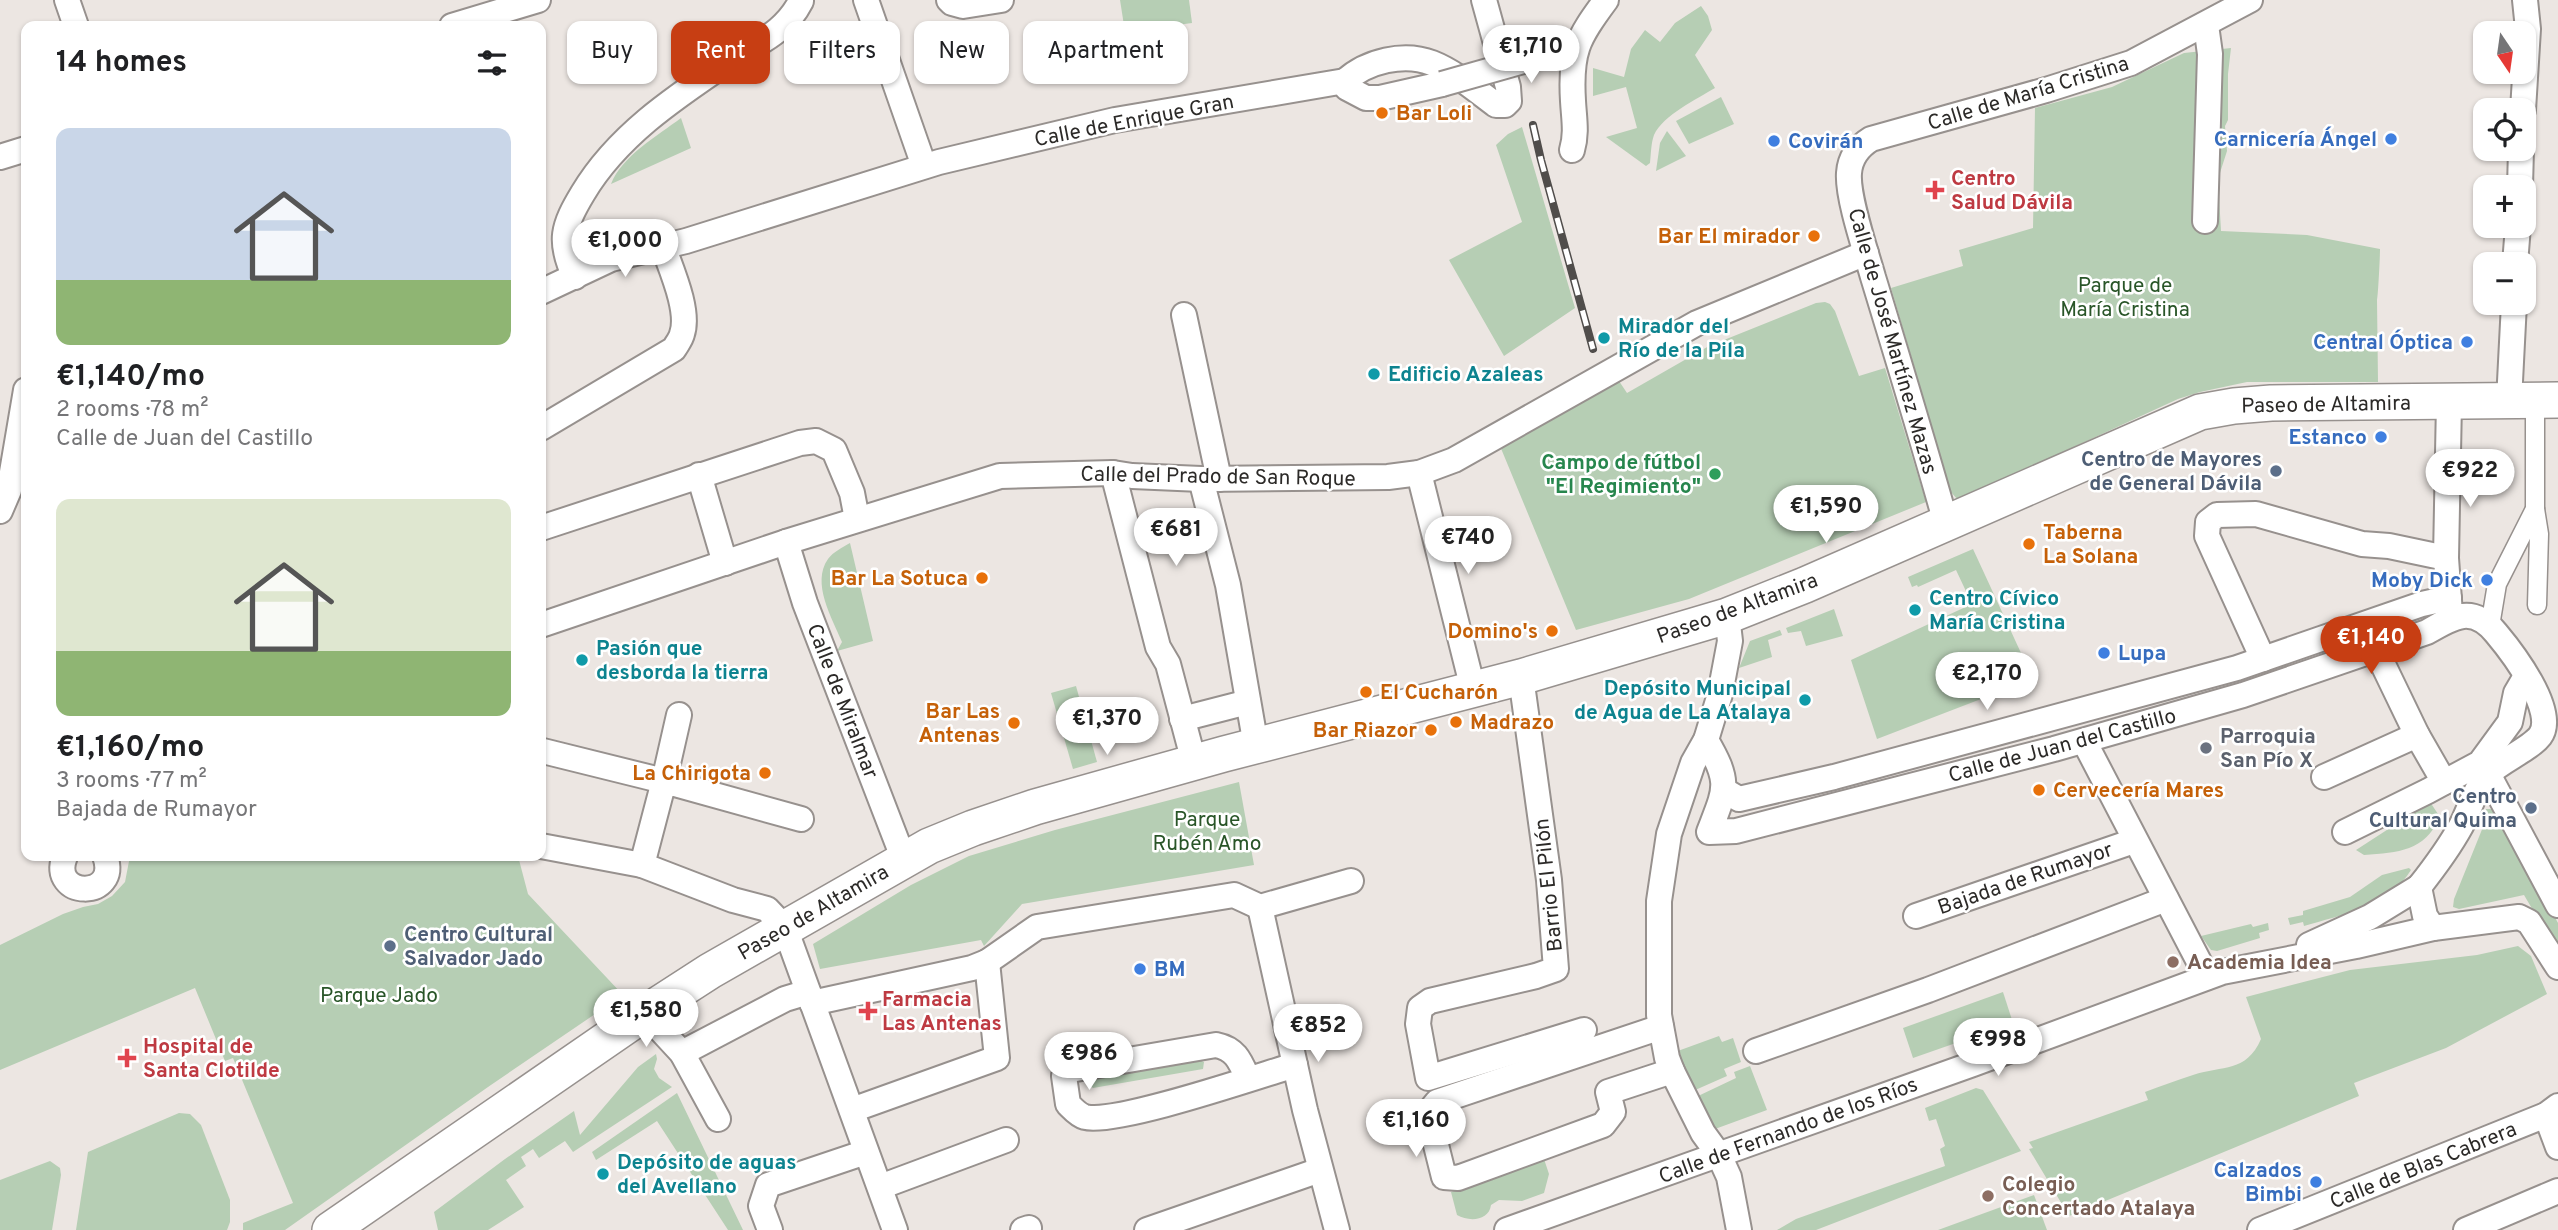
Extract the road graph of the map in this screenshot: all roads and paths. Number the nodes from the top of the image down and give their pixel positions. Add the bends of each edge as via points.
1 (67, 0) edge
2 (538, 0) edge
3 (802, 0) edge
4 (866, 0) edge
5 (949, 0) edge
6 (1001, 0) edge
7 (1484, 0) edge
8 (1606, 0) edge
9 (2250, 0) edge
10 (2525, 0) edge
11 (2535, 0) edge
12 (74, 21) edge
13 (469, 21) edge
14 (2527, 21) edge
15 (2530, 21) edge
16 (2206, 25) junction
17 (1567, 49) junction
18 (1345, 80) junction
19 (1572, 150) dead end
20 (21, 151) edge
21 (0, 157) edge
22 (1852, 158) joint
23 (924, 166) junction
24 (2204, 221) dead end
25 (663, 246) junction
26 (1866, 253) junction
27 (575, 277) junction
28 (546, 290) edge
29 (1185, 315) dead end
30 (2516, 315) edge
31 (2534, 400) edge
32 (2449, 402) junction
33 (546, 425) edge
34 (21, 428) edge
35 (1419, 473) junction
36 (699, 475) junction
37 (1123, 475) junction
38 (1210, 479) junction
39 (12, 496) edge
40 (2535, 509) junction
41 (857, 519) junction
42 (1946, 523) junction
43 (546, 526) edge
44 (786, 542) junction
45 (2446, 558) junction
46 (725, 563) junction
47 (2537, 606) dead end
48 (2450, 608) junction
49 (1727, 615) junction
50 (546, 623) edge
51 (2490, 626) junction
52 (2376, 650) junction
53 (2263, 659) junction
54 (2526, 676) junction
55 (1521, 677) junction
56 (1473, 689) junction
57 (1248, 702) junction
58 (679, 715) dead end
59 (1182, 719) junction
60 (2417, 735) junction
61 (1706, 740) junction
62 (2084, 741) junction
63 (1256, 746) junction
64 (546, 752) edge
65 (1194, 762) junction
66 (2488, 774) junction
67 (2324, 777) dead end
68 (664, 781) junction
69 (2444, 782) junction
70 (1725, 791) junction
71 (800, 819) dead end
72 (2345, 832) dead end
73 (2134, 841) junction
74 (546, 847) edge
75 (904, 860) junction
76 (63, 861) edge
77 (107, 861) edge
78 (642, 865) junction
79 (1351, 881) dead end
80 (2419, 887) junction
81 (2166, 899) junction
82 (2558, 905) edge
83 (1260, 907) junction
84 (1916, 916) dead end
85 (785, 928) junction
86 (2433, 928) junction
87 (987, 961) junction
88 (2267, 962) junction
89 (2558, 967) edge
90 (2207, 977) junction
91 (810, 997) junction
92 (645, 1013) junction
93 (1661, 1027) junction
94 (1584, 1030) dead end
95 (1756, 1051) dead end
96 (682, 1053) junction
97 (1295, 1065) junction
98 (1672, 1071) junction
99 (1248, 1079) junction
100 (852, 1110) junction
101 (2552, 1111) edge
102 (718, 1119) dead end
103 (1006, 1140) dead end
104 (2558, 1147) edge
105 (866, 1152) junction
106 (1719, 1155) junction
107 (1320, 1170) junction
108 (880, 1187) junction
109 (2558, 1191) edge
110 (342, 1227) edge
111 (769, 1230) edge
112 (895, 1230) edge
113 (1147, 1230) edge
114 (1337, 1230) edge
115 (1507, 1230) edge
116 (1739, 1230) edge
117 (2260, 1230) edge
118 (2466, 1230) edge

1 - 12 street
2 - 13 street
3 - 27 street via 784,26 624,139 597,169 567,220 564,249
4 - 23 street
5 - 6 street via 963,6
7 - 18 street, Calle de Enrique Gran via 1508,87 1509,101 1502,107 1430,62 1384,61
8 - 17 street
9 - 16 street, Calle de María Cristina
10 - 14 street
11 - 15 street
16 - 22 street, Calle de María Cristina via 2131,63 1871,139 1860,145
16 - 24 street via 2210,54
17 - 18 street, bridge via 1380,98 1366,98 1347,88
17 - 19 street via 1572,63 1576,135
18 - 23 street, Calle de Enrique Gran via 1115,120
20 - 21 street
22 - 26 street, Calle de José Martínez Mazas via 1849,187
23 - 25 street, Calle de Enrique Gran
25 - 27 street, Calle de Enrique Gran via 611,259
25 - 33 street via 682,306 682,334 674,349
26 - 35 street, Calle del Prado de San Roque via 1697,323 1454,460
26 - 42 street, Calle de José Martínez Mazas
27 - 28 street, Calle de Enrique Gran
29 - 38 street
30 - 31 street
31 - 32 main road, Paseo de Altamira
31 - 40 street
32 - 42 main road, Paseo de Altamira via 2272,403 2200,412
32 - 45 street
34 - 39 street
35 - 38 street, Calle del Prado de San Roque
35 - 56 street
36 - 41 street via 816,441 834,450
36 - 43 street
36 - 46 street
37 - 38 street, Calle del Prado de San Roque
37 - 41 street, Calle del Prado de San Roque via 1000,476
37 - 59 street via 1158,647 1168,664
38 - 57 street
40 - 47 street
40 - 51 street via 2497,584
41 - 44 street, Calle del Prado de San Roque
42 - 49 main road, Paseo de Altamira
44 - 46 street, Calle del Prado de San Roque
44 - 75 street, Calle de Miralmar
45 - 48 street
45 - 53 street via 2362,544 2256,513 2217,515 2208,522 2207,536
46 - 50 street, Calle del Prado de San Roque
48 - 51 street via 2481,618
48 - 52 street, Calle de Juan del Castillo via 2427,632
48 - 53 street, Calle de Juan del Castillo via 2421,604
49 - 55 main road, Paseo de Altamira
49 - 61 street via 1730,641 1725,672
51 - 54 street
52 - 60 street
52 - 62 street, Calle de Juan del Castillo via 2261,690
53 - 70 street, Calle de Juan del Castillo via 1835,777 1739,799
54 - 66 street, Calle de Fernando de los Ríos via 2544,710 2540,736
54 - 69 street via 2516,693 2510,722 2480,763
55 - 56 main road, Paseo de Altamira
55 - 94 street, Barrio El Pilón via 1549,880 1556,969 1430,1001 1420,1008 1418,1024 1428,1078
56 - 63 main road, Paseo de Altamira
57 - 59 street
57 - 63 street
58 - 68 street
59 - 65 street
60 - 67 street
60 - 69 street
61 - 70 street via 1719,763
61 - 93 street via 1693,763 1669,834 1659,901
62 - 70 street, Calle de Juan del Castillo via 1736,831 1709,832
62 - 73 street, Bajada de Rumayor
63 - 65 main road, Paseo de Altamira
64 - 68 street
65 - 75 main road, Paseo de Altamira via 1035,807 973,828
66 - 80 street, Calle de Fernando de los Ríos via 2461,826
66 - 82 street
68 - 71 street
68 - 78 street
69 - 72 street
73 - 81 street, Bajada de Rumayor
73 - 84 street, Bajada de Rumayor
74 - 78 street
75 - 85 main road, Paseo de Altamira
76 - 77 street via 66,880 86,890 105,878
78 - 85 street via 768,909
79 - 83 street
80 - 86 street via 2425,916
80 - 88 street, Calle de Fernando de los Ríos via 2370,917
81 - 90 street, Bajada de Rumayor
81 - 95 street
83 - 87 street via 1234,895 1037,927
83 - 97 street
85 - 91 street
85 - 92 main road, Paseo de Altamira
86 - 88 street, Calle de Fernando de los Ríos
86 - 89 street, Calle de Fernando de los Ríos via 2519,917 2529,922
87 - 91 street via 972,968
87 - 100 street via 997,1058
88 - 90 street, Calle de Fernando de los Ríos
90 - 106 street, Calle de Fernando de los Ríos
91 - 96 street via 785,999
91 - 100 street
92 - 96 street
92 - 110 main road, Paseo de Altamira
93 - 98 street
93 - 98 street via 1437,1102 1427,1113 1444,1177 1458,1178 1603,1125 1613,1112 1608,1092
96 - 102 street
97 - 99 street
97 - 107 street
98 - 106 street
99 - 99 street via 1159,1105 1087,1117 1068,1104 1065,1076 1070,1070 1216,1045 1229,1048
100 - 105 street
101 - 104 street, Calle de Blas Cabrera
101 - 117 street, Calle de Blas Cabrera
103 - 108 street
105 - 108 street
105 - 111 street via 768,1185 761,1206
106 - 115 street, Calle de Fernando de los Ríos
106 - 116 street via 1729,1177
107 - 113 street
107 - 114 street
108 - 112 street
109 - 118 street

